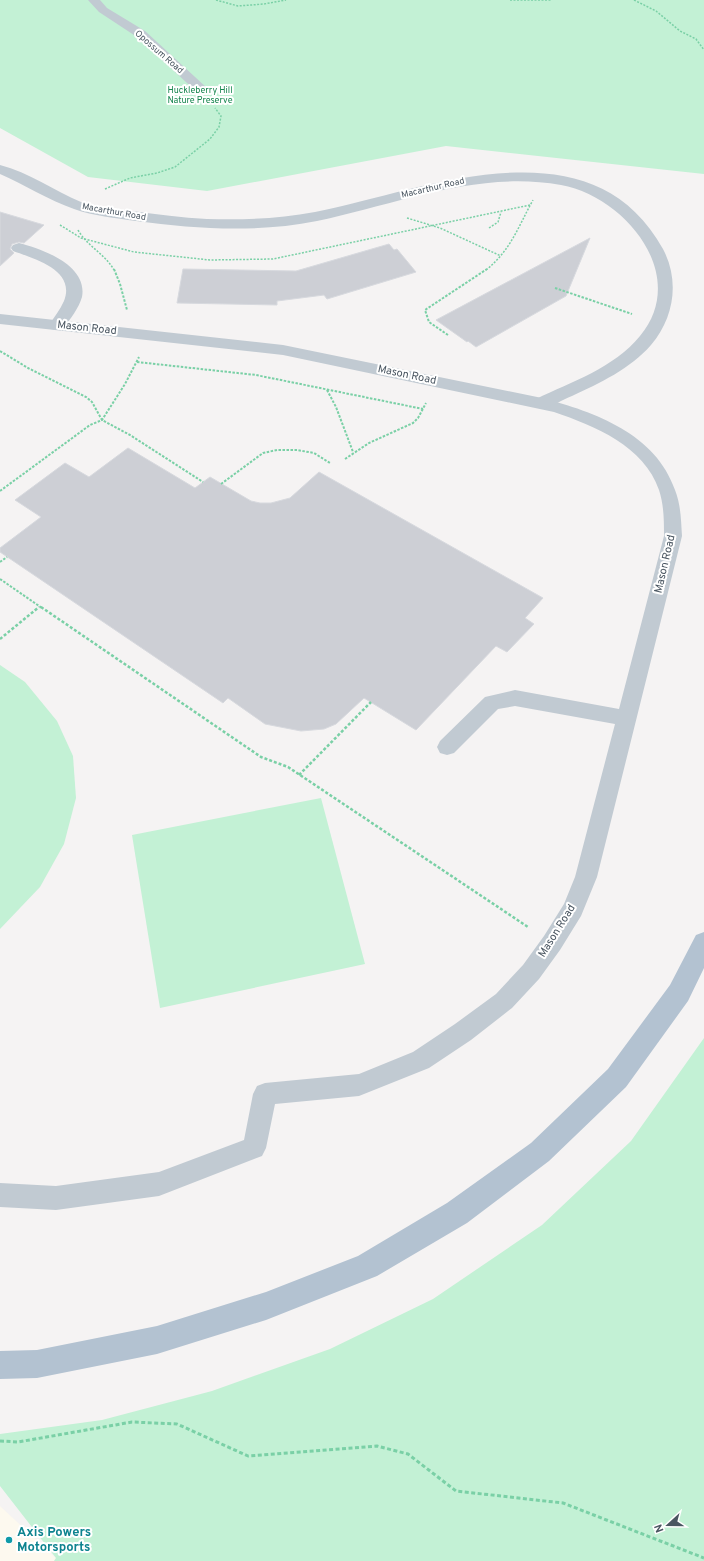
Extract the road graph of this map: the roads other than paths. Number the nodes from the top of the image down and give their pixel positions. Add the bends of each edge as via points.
1 (94, 0) edge
2 (203, 91) road end
3 (0, 169) edge
4 (19, 248) dead end
5 (0, 319) edge
6 (57, 325) junction
7 (542, 403) junction
8 (626, 718) junction
9 (448, 747) dead end
10 (704, 943) edge
11 (0, 1195) edge
12 (0, 1365) edge

1 - 2 lane, Opossum Road via 103,10 141,34
3 - 7 street, Macarthur Road via 83,207 161,220 226,224 315,217 444,184 479,178 515,176 549,179 582,186 605,196 626,211 644,231 657,253 666,278 666,304 658,323 640,346 622,362
4 - 6 street via 56,262 72,281 74,292
5 - 6 lane, Mason Road
6 - 7 lane, Mason Road via 283,350
7 - 8 lane, Mason Road via 597,421 644,453 665,484 671,503 673,536
8 - 9 lane via 515,698 492,702
8 - 11 lane, Mason Road via 586,877 573,909 531,972 504,1001 421,1060 359,1085 265,1094 254,1148 159,1184 56,1198
10 - 12 main road via 679,993 616,1078 540,1152 457,1213 367,1266 266,1306 157,1340 36,1364

